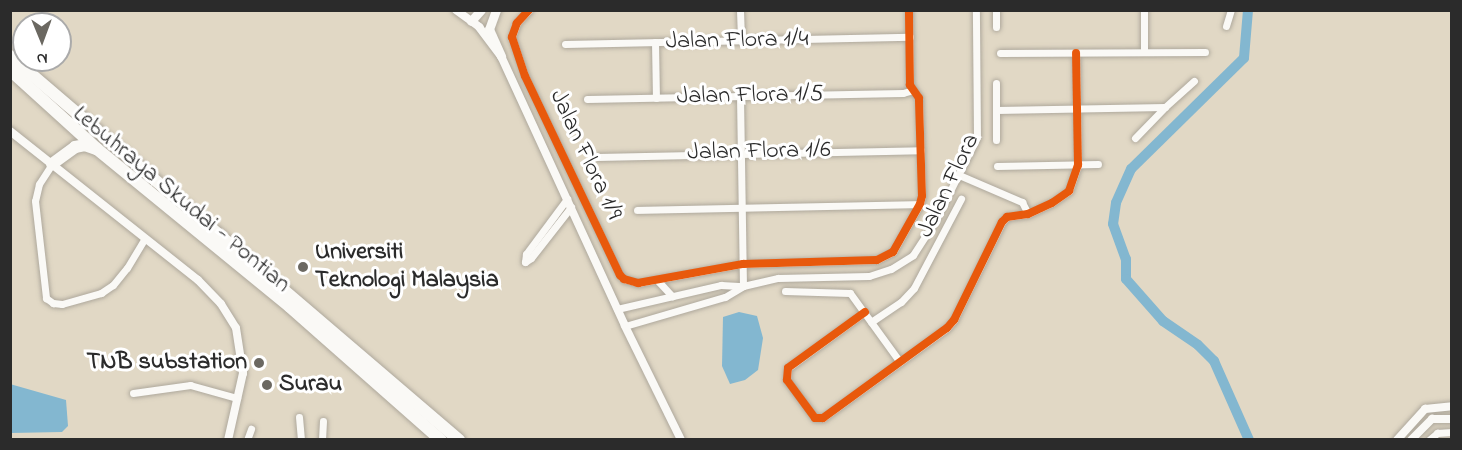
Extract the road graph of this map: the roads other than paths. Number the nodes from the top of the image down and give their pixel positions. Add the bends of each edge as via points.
1 (456, 10) edge
2 (481, 10) edge
3 (495, 10) edge
4 (529, 10) edge
5 (740, 10) edge
6 (909, 10) edge
7 (976, 10) edge
8 (996, 10) edge
9 (1144, 10) edge
10 (1231, 10) edge
11 (471, 14) edge
12 (1226, 26) dead end
13 (479, 27) junction
14 (996, 27) dead end
15 (909, 37) junction
16 (741, 41) junction
17 (655, 42) junction
18 (565, 44) dead end
19 (1144, 52) junction
20 (1205, 52) dead end
21 (1000, 53) dead end
22 (1076, 53) junction
23 (10, 56) edge
24 (501, 56) junction
25 (10, 70) edge
26 (1194, 81) dead end
27 (996, 83) dead end
28 (914, 90) junction
29 (740, 96) junction
30 (656, 98) junction
31 (587, 99) dead end
32 (1165, 107) junction
33 (1076, 108) junction
34 (996, 110) junction
35 (10, 131) edge
36 (1135, 138) dead end
37 (996, 140) dead end
38 (97, 149) junction
39 (921, 150) junction
40 (741, 153) junction
41 (597, 157) dead end
42 (52, 164) junction
43 (1098, 164) dead end
44 (1078, 165) junction
45 (996, 166) dead end
46 (959, 175) junction
47 (961, 199) dead end
48 (569, 203) junction
49 (920, 204) junction
50 (742, 208) junction
51 (637, 210) dead end
52 (1028, 213) junction
53 (146, 238) junction
54 (743, 264) junction
55 (660, 283) junction
56 (743, 286) junction
57 (785, 291) dead end
58 (672, 296) junction
59 (652, 301) junction
60 (617, 309) junction
61 (865, 312) junction
62 (871, 322) junction
63 (625, 326) junction
64 (900, 362) junction
65 (133, 393) dead end
66 (237, 398) junction
67 (1452, 406) edge
68 (299, 417) dead end
69 (1452, 418) edge
70 (323, 421) dead end
71 (251, 429) dead end
72 (1452, 432) edge
73 (228, 440) edge
74 (247, 440) edge
75 (301, 440) edge
76 (322, 440) edge
77 (441, 440) edge
78 (459, 440) edge
79 (681, 440) edge
80 (1397, 440) edge
81 (1411, 440) edge
82 (1429, 440) edge

1 - 11 street
2 - 11 main road
3 - 13 main road
3 - 24 main road via 489,29
4 - 55 street, Jalan Flora 1/9 via 514,30 514,44 525,76 620,275 638,283
5 - 16 street
6 - 15 street
7 - 46 street, Jalan Flora via 979,124
8 - 14 street
9 - 19 street
10 - 12 street
11 - 13 street
13 - 24 street
15 - 16 street, Jalan Flora 1/4
15 - 28 street via 910,85
16 - 17 street, Jalan Flora 1/4
17 - 18 street, Jalan Flora 1/4
17 - 30 street
19 - 20 street
19 - 22 street
21 - 22 street
22 - 33 street
23 - 78 highway, Lebuhraya Skudai - Pontian
24 - 48 street
25 - 38 highway, Lebuhraya Skudai - Pontian
26 - 32 street
27 - 34 street
28 - 29 street, Jalan Flora 1/5
28 - 39 street via 919,98
29 - 30 street, Jalan Flora 1/5
29 - 40 street
30 - 31 street, Jalan Flora 1/5
32 - 33 street
32 - 36 street
33 - 34 street
33 - 44 street
34 - 37 street
35 - 42 street
38 - 42 highway via 80,146
38 - 77 highway, Lebuhraya Skudai - Pontian via 290,307
39 - 40 street, Jalan Flora 1/6
39 - 49 street
40 - 41 street, Jalan Flora 1/6
40 - 50 street
42 - 53 street
42 - 53 street via 39,184 35,201 46,297 53,303 101,293 113,285
43 - 44 street
44 - 45 street
44 - 52 street via 1069,191
46 - 52 street via 1022,202
46 - 56 street, Jalan Flora via 925,239 913,255 891,269 869,276 778,278
47 - 62 street via 914,288
48 - 48 street via 531,258 525,262 526,254
48 - 60 street
49 - 50 street
49 - 54 street via 892,252 877,260
50 - 51 street
50 - 54 street
52 - 64 street via 1007,217 1002,222 954,320
53 - 66 street via 198,280 232,322 240,344 243,373
54 - 55 street
54 - 56 street
55 - 58 street
55 - 59 street
56 - 58 street, Jalan Flora via 721,285
56 - 63 street, Jalan Flora via 725,297
57 - 61 street via 845,291
58 - 59 street, Jalan Flora
59 - 60 street, Jalan Flora
60 - 63 street
61 - 62 street
61 - 64 street via 788,368 787,380 818,419
62 - 64 street
63 - 79 street
65 - 66 street via 190,385
66 - 73 street
67 - 80 street via 1425,409
68 - 75 street
69 - 81 street via 1432,419
70 - 76 street
71 - 74 street
72 - 82 street via 1437,433

